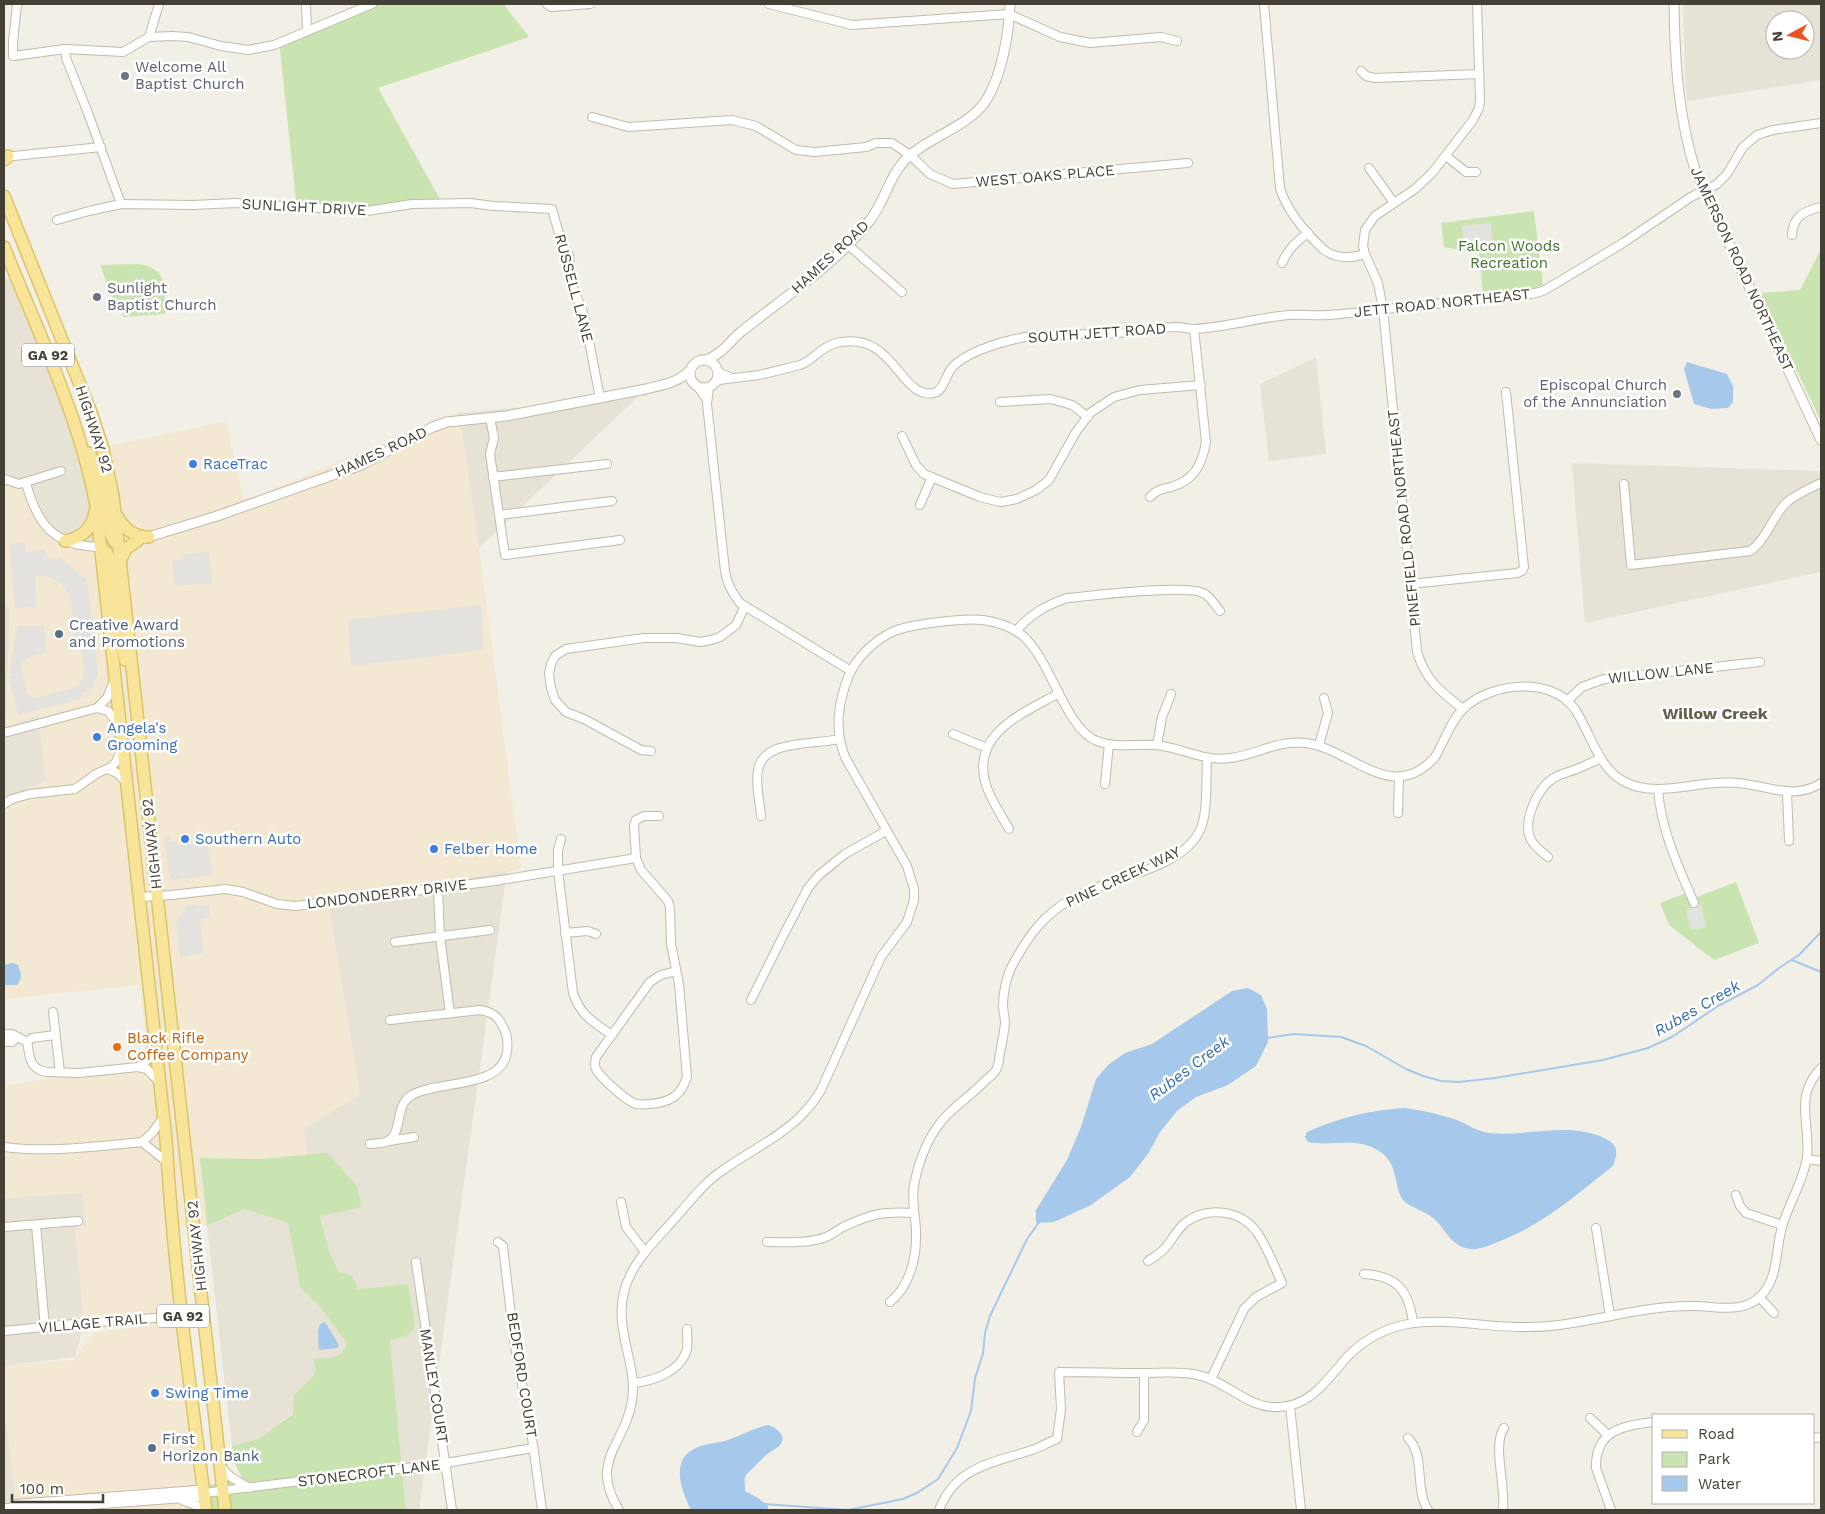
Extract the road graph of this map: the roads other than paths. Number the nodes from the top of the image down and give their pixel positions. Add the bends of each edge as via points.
1 (17, 4) edge
2 (159, 4) edge
3 (306, 4) edge
4 (372, 4) edge
5 (547, 4) edge
6 (590, 4) edge
7 (769, 4) edge
8 (1010, 4) edge
9 (1264, 4) edge
10 (1477, 4) edge
11 (1674, 4) edge
12 (1009, 14) junction
13 (307, 31) junction
14 (149, 37) junction
15 (1177, 40) dead end
16 (66, 49) junction
17 (1361, 70) dead end
18 (1479, 74) junction
19 (592, 117) dead end
20 (1821, 123) edge
21 (101, 147) junction
22 (910, 155) junction
23 (1446, 156) junction
24 (5, 158) edge
25 (1188, 163) dead end
26 (1369, 168) dead end
27 (1476, 172) dead end
28 (1703, 191) junction
29 (4, 196) edge
30 (1394, 203) junction
31 (121, 204) junction
32 (1821, 208) edge
33 (552, 209) joint
34 (57, 220) dead end
35 (1308, 233) junction
36 (1792, 235) dead end
37 (847, 244) junction
38 (4, 247) edge
39 (1365, 254) junction
40 (1282, 263) dead end
41 (902, 292) dead end
42 (1384, 309) junction
43 (1242, 322) joint
44 (1194, 329) junction
45 (721, 352) junction
46 (707, 360) junction
47 (717, 370) junction
48 (690, 372) junction
49 (732, 378) junction
50 (668, 384) junction
51 (695, 385) junction
52 (712, 385) junction
53 (1201, 386) junction
54 (1506, 392) dead end
55 (600, 398) junction
56 (707, 400) junction
57 (1000, 402) dead end
58 (1088, 416) junction
59 (490, 418) junction
60 (902, 436) dead end
61 (80, 439) junction
62 (1821, 440) edge
63 (607, 464) dead end
64 (61, 471) dead end
65 (493, 477) junction
66 (932, 477) junction
67 (4, 479) edge
68 (26, 483) junction
69 (1821, 483) edge
70 (1624, 484) dead end
71 (1150, 497) dead end
72 (612, 501) dead end
73 (920, 505) dead end
74 (96, 506) junction
75 (116, 514) junction
76 (499, 515) junction
77 (144, 538) junction
78 (620, 540) dead end
79 (66, 541) junction
80 (119, 545) junction
81 (100, 547) junction
82 (121, 559) junction
83 (1410, 584) junction
84 (745, 606) junction
85 (1218, 609) dead end
86 (1016, 631) junction
87 (1760, 662) dead end
88 (851, 671) junction
89 (115, 679) junction
90 (134, 687) junction
91 (1059, 693) junction
92 (1171, 694) dead end
93 (1324, 698) dead end
94 (1567, 701) junction
95 (97, 708) junction
96 (1463, 709) junction
97 (120, 728) junction
98 (4, 733) edge
99 (953, 734) dead end
100 (839, 739) junction
101 (1109, 744) junction
102 (1157, 745) junction
103 (1319, 745) junction
104 (122, 748) junction
105 (987, 748) junction
106 (651, 751) dead end
107 (1601, 758) junction
108 (1207, 759) junction
109 (108, 769) junction
110 (1399, 777) junction
111 (126, 782) junction
112 (1821, 783) edge
113 (1105, 784) dead end
114 (1658, 789) junction
115 (1787, 792) junction
116 (4, 804) edge
117 (1398, 813) dead end
118 (659, 816) dead end
119 (761, 816) dead end
120 (1008, 829) dead end
121 (886, 831) junction
122 (561, 839) dead end
123 (1789, 842) dead end
124 (1548, 857) dead end
125 (636, 858) junction
126 (558, 871) junction
127 (438, 888) junction
128 (158, 895) junction
129 (139, 897) junction
130 (1694, 903) dead end
131 (490, 930) dead end
132 (565, 933) junction
133 (596, 934) dead end
134 (440, 937) junction
135 (395, 942) dead end
136 (676, 971) junction
137 (751, 1000) dead end
138 (53, 1012) dead end
139 (450, 1013) junction
140 (390, 1020) dead end
141 (4, 1034) edge
142 (56, 1035) junction
143 (612, 1035) junction
144 (18, 1037) junction
145 (155, 1040) junction
146 (4, 1042) edge
147 (27, 1042) junction
148 (138, 1067) junction
149 (1821, 1068) edge
150 (60, 1072) junction
151 (159, 1082) junction
152 (163, 1118) junction
153 (414, 1137) dead end
154 (389, 1141) junction
155 (142, 1142) junction
156 (370, 1144) dead end
157 (4, 1147) edge
158 (1807, 1159) junction
159 (1821, 1161) edge
160 (167, 1162) junction
161 (1736, 1195) dead end
162 (621, 1202) dead end
163 (914, 1213) junction
164 (78, 1221) dead end
165 (36, 1225) junction
166 (1782, 1225) junction
167 (4, 1227) edge
168 (1596, 1228) dead end
169 (498, 1242) dead end
170 (768, 1242) dead end
171 (645, 1252) junction
172 (1148, 1260) dead end
173 (416, 1262) dead end
174 (1364, 1274) dead end
175 (1759, 1297) junction
176 (890, 1302) dead end
177 (1774, 1313) dead end
178 (183, 1316) junction
179 (1610, 1316) junction
180 (1413, 1323) junction
181 (44, 1328) junction
182 (687, 1329) dead end
183 (4, 1331) edge
184 (1144, 1373) junction
185 (1211, 1379) junction
186 (632, 1383) junction
187 (1290, 1406) junction
188 (1590, 1418) dead end
189 (1652, 1422) edge
190 (1504, 1428) dead end
191 (1137, 1432) dead end
192 (1608, 1435) junction
193 (1408, 1438) dead end
194 (533, 1448) junction
195 (446, 1463) junction
196 (220, 1464) junction
197 (249, 1488) junction
198 (223, 1491) junction
199 (204, 1493) junction
200 (177, 1498) junction
201 (10, 1509) edge
202 (20, 1510) edge
203 (202, 1510) edge
204 (206, 1510) edge
205 (225, 1510) edge
206 (452, 1510) edge
207 (542, 1510) edge
208 (619, 1510) edge
209 (939, 1510) edge
210 (1301, 1510) edge
211 (1428, 1510) edge
212 (1503, 1510) edge
213 (1610, 1510) edge

1 - 16 street via 13,56
2 - 14 street
3 - 13 street
4 - 13 street
5 - 6 street via 551,7
7 - 12 street via 852,25
8 - 12 street, HAMES ROAD
9 - 35 street via 1280,188 1289,209
10 - 18 street
11 - 28 street, JAMERSON ROAD NORTHEAST via 1680,108 1688,150
12 - 15 street via 1060,37 1090,43 1161,37
12 - 22 street, HAMES ROAD via 1000,63 986,101 965,120
13 - 14 street via 274,45 248,50 188,37
14 - 16 street via 123,52
16 - 21 street via 66,58
17 - 18 street via 1366,76 1375,78
18 - 23 street via 1477,114
19 - 22 street, WEST OAKS PLACE via 628,127 732,120 756,126 796,150 815,152 892,143
20 - 28 street, JETT ROAD NORTHEAST via 1757,135 1743,147 1723,179
21 - 24 street
21 - 31 street
22 - 25 street, WEST OAKS PLACE via 930,174 953,184
22 - 37 street, HAMES ROAD via 895,174 872,217
23 - 27 street via 1466,172
23 - 30 street via 1424,181
26 - 30 street
28 - 42 street, JETT ROAD NORTHEAST via 1543,291
28 - 62 street, JAMERSON ROAD NORTHEAST
29 - 75 main road, HIGHWAY 92 / GA 92 via 94,421 109,473
30 - 39 street via 1368,225 1364,238
31 - 33 street, SUNLIGHT DRIVE via 235,203 367,211 412,204 471,203
31 - 34 street, SUNLIGHT DRIVE
32 - 36 street via 1798,217 1792,226
33 - 55 street, RUSSELL LANE via 562,244 569,255 570,282 584,315
35 - 39 street via 1331,255 1346,258
35 - 40 street via 1292,245
37 - 41 street
37 - 45 street, HAMES ROAD via 796,291 739,333
38 - 61 main road, HIGHWAY 92 / GA 92
39 - 42 street, PINEFIELD ROAD NORTHEAST via 1378,283
42 - 43 street, JETT ROAD NORTHEAST via 1288,315
42 - 83 street, PINEFIELD ROAD NORTHEAST
43 - 44 street, SOUTH JETT ROAD
44 - 49 street, SOUTH JETT ROAD via 1176,327 1103,334 1042,335 1012,340 963,359 952,368 939,391 931,394 915,389 886,355 859,341 825,346 800,365
44 - 53 street
45 - 46 street, HAMES ROAD
45 - 47 street, HAMES ROAD
46 - 47 street
46 - 48 street via 694,363
47 - 49 street, SOUTH JETT ROAD
47 - 52 street
48 - 50 street, HAMES ROAD
48 - 51 street
49 - 52 street, SOUTH JETT ROAD
50 - 51 street, HAMES ROAD
50 - 55 street, HAMES ROAD
51 - 52 street
51 - 56 street
52 - 56 street
53 - 58 street via 1140,390 1114,397
53 - 71 street via 1206,442 1203,460 1196,472 1186,479 1155,491
54 - 83 street via 1522,571
55 - 59 street, HAMES ROAD
56 - 84 street via 727,583
57 - 58 street via 1051,399 1072,405
58 - 66 street via 1049,480 1017,499 1000,502 980,497
59 - 65 street via 494,438 490,454
59 - 77 street, HAMES ROAD via 447,422 361,464 217,516
60 - 66 street via 916,465
61 - 74 main road, HIGHWAY 92 / GA 92
61 - 80 main road via 98,470 108,529
63 - 65 street
64 - 68 street
65 - 76 street
66 - 73 street
67 - 68 street
68 - 79 street via 40,520 52,534
69 - 70 street via 1786,503 1750,550 1631,565
72 - 76 street
74 - 79 main road via 86,533
74 - 81 main road, HIGHWAY 92 / GA 92
75 - 77 main road via 131,532
75 - 80 main road, HIGHWAY 92 / GA 92
76 - 78 street via 505,555
77 - 80 street, HAMES ROAD
77 - 82 main road via 130,546
79 - 81 street
80 - 81 street, HAMES ROAD
80 - 82 main road, HIGHWAY 92 / GA 92
81 - 89 main road, HIGHWAY 92 / GA 92
81 - 90 main road via 111,564 126,666
82 - 90 main road, HIGHWAY 92 / GA 92
83 - 96 street, PINEFIELD ROAD NORTHEAST via 1417,651 1422,668 1436,688
84 - 88 street
84 - 106 street via 736,625 711,640 644,638 566,649 555,656 550,664 550,688 566,712 641,750
85 - 86 street via 1204,593 1190,590 1067,598 1032,614
86 - 88 street via 981,620 910,626 894,631 873,644
86 - 91 street via 1039,653
87 - 94 street, WILLOW LANE via 1604,679 1582,687
88 - 100 street via 838,710
89 - 95 street via 108,698
89 - 97 main road, HIGHWAY 92 / GA 92
90 - 128 main road, HIGHWAY 92 / GA 92
91 - 101 street via 1079,728 1096,741
91 - 105 street via 999,730
92 - 102 street via 1162,717
93 - 103 street via 1328,713
94 - 96 street via 1545,689 1524,687 1486,695
94 - 107 street via 1580,717
95 - 97 street via 111,713
95 - 98 street
96 - 110 street via 1430,764
97 - 104 main road, HIGHWAY 92 / GA 92
99 - 105 street
100 - 119 street via 783,747 767,753 758,768
100 - 121 street via 845,757
101 - 102 street
101 - 113 street
102 - 108 street
103 - 108 street via 1283,743 1235,758
103 - 110 street via 1376,773
104 - 109 street via 116,762
104 - 111 main road, HIGHWAY 92 / GA 92
105 - 120 street via 985,784
107 - 114 street via 1610,772 1623,781 1639,788
107 - 124 street via 1554,777 1535,802 1530,815 1529,834 1535,846
108 - 163 street, PINE CREEK WAY via 1203,822 1196,839 1179,854 1074,897 1039,924 1028,937 1009,972 997,1069 975,1093 948,1113 930,1139 922,1154 914,1184
109 - 111 street
109 - 116 street via 75,790 30,794
110 - 117 street
111 - 129 main road, HIGHWAY 92 / GA 92
112 - 115 street via 1804,791
114 - 115 street via 1723,782 1746,783
114 - 130 street via 1666,835
115 - 123 street
118 - 125 street via 644,816 636,820
121 - 137 street via 845,854 808,888
121 - 171 street via 912,877 911,911 907,922 881,957 821,1090 803,1115 788,1128 721,1171 701,1189
122 - 126 street
125 - 126 street, LONDONDERRY DRIVE
125 - 136 street via 641,870 668,901
126 - 127 street, LONDONDERRY DRIVE
126 - 132 street
127 - 128 street, LONDONDERRY DRIVE via 295,906 230,890
127 - 134 street
128 - 129 street, LONDONDERRY DRIVE
128 - 196 main road, HIGHWAY 92 / GA 92
129 - 145 main road, HIGHWAY 92 / GA 92
131 - 134 street
132 - 133 street
132 - 143 street via 577,1004 581,1012
134 - 135 street
134 - 139 street
136 - 143 street via 650,982
136 - 143 street via 680,984 687,1077 677,1096 655,1104 637,1104 617,1090 594,1066 596,1057
138 - 142 street
139 - 140 street
139 - 154 street via 480,1010 500,1019 508,1046 502,1066 483,1078 438,1086 410,1096 403,1105 395,1134
141 - 144 street
142 - 147 street via 32,1038
142 - 150 street
144 - 146 street via 12,1042
144 - 147 street
145 - 148 street via 146,1061
145 - 151 main road, HIGHWAY 92 / GA 92
147 - 150 street via 30,1058 38,1070
148 - 150 street
148 - 151 street via 147,1069
149 - 158 street via 1804,1099
151 - 152 main road, HIGHWAY 92 / GA 92
152 - 155 street
152 - 160 main road, HIGHWAY 92 / GA 92
153 - 154 street
154 - 156 street
155 - 157 street via 24,1150
155 - 160 street
158 - 159 street
158 - 166 street
160 - 178 main road, HIGHWAY 92 / GA 92
161 - 166 street via 1746,1213
162 - 171 street via 626,1227
163 - 170 street via 866,1216 816,1240
163 - 176 street, PINE CREEK WAY via 916,1238 911,1268 906,1283
164 - 165 street
165 - 167 street
165 - 181 street
166 - 175 street via 1773,1277
168 - 179 street
169 - 194 street, BEDFORD COURT via 503,1246 514,1341
171 - 186 street via 630,1277 621,1306
172 - 185 street via 1166,1248 1185,1223 1205,1213 1235,1216 1249,1224 1259,1237 1282,1283 1256,1297 1244,1309
173 - 195 street, MANLEY COURT
174 - 180 street via 1385,1277 1399,1285 1410,1302
175 - 177 street
175 - 179 street via 1734,1308 1678,1306
178 - 181 street, VILLAGE TRAIL
178 - 199 main road, HIGHWAY 92 / GA 92
179 - 180 street via 1530,1327
180 - 187 street via 1370,1338 1349,1355 1314,1395
181 - 183 street, VILLAGE TRAIL
182 - 186 street via 687,1350 671,1370 656,1379
184 - 185 street via 1188,1374
184 - 191 street via 1144,1420
184 - 209 street via 1059,1372 1061,1409 1057,1439 967,1473 950,1489
185 - 187 street via 1257,1405
186 - 208 street via 633,1399 629,1414 610,1453 607,1469 611,1494
187 - 210 street
188 - 192 street
189 - 192 street via 1622,1427
190 - 212 street via 1498,1440
192 - 213 street via 1596,1461 1597,1474
193 - 211 street via 1417,1453 1422,1495
194 - 195 street, STONECROFT LANE
194 - 207 street, BEDFORD COURT
195 - 197 street, STONECROFT LANE
195 - 206 street, MANLEY COURT
196 - 197 street via 223,1471
196 - 198 main road, HIGHWAY 92 / GA 92
197 - 198 street, STONECROFT LANE
198 - 199 street, STONECROFT LANE
198 - 205 main road, HIGHWAY 92 / GA 92
199 - 200 street via 198,1497
199 - 201 street via 197,1490 15,1504
199 - 204 main road, HIGHWAY 92 / GA 92
200 - 202 street
200 - 203 street

